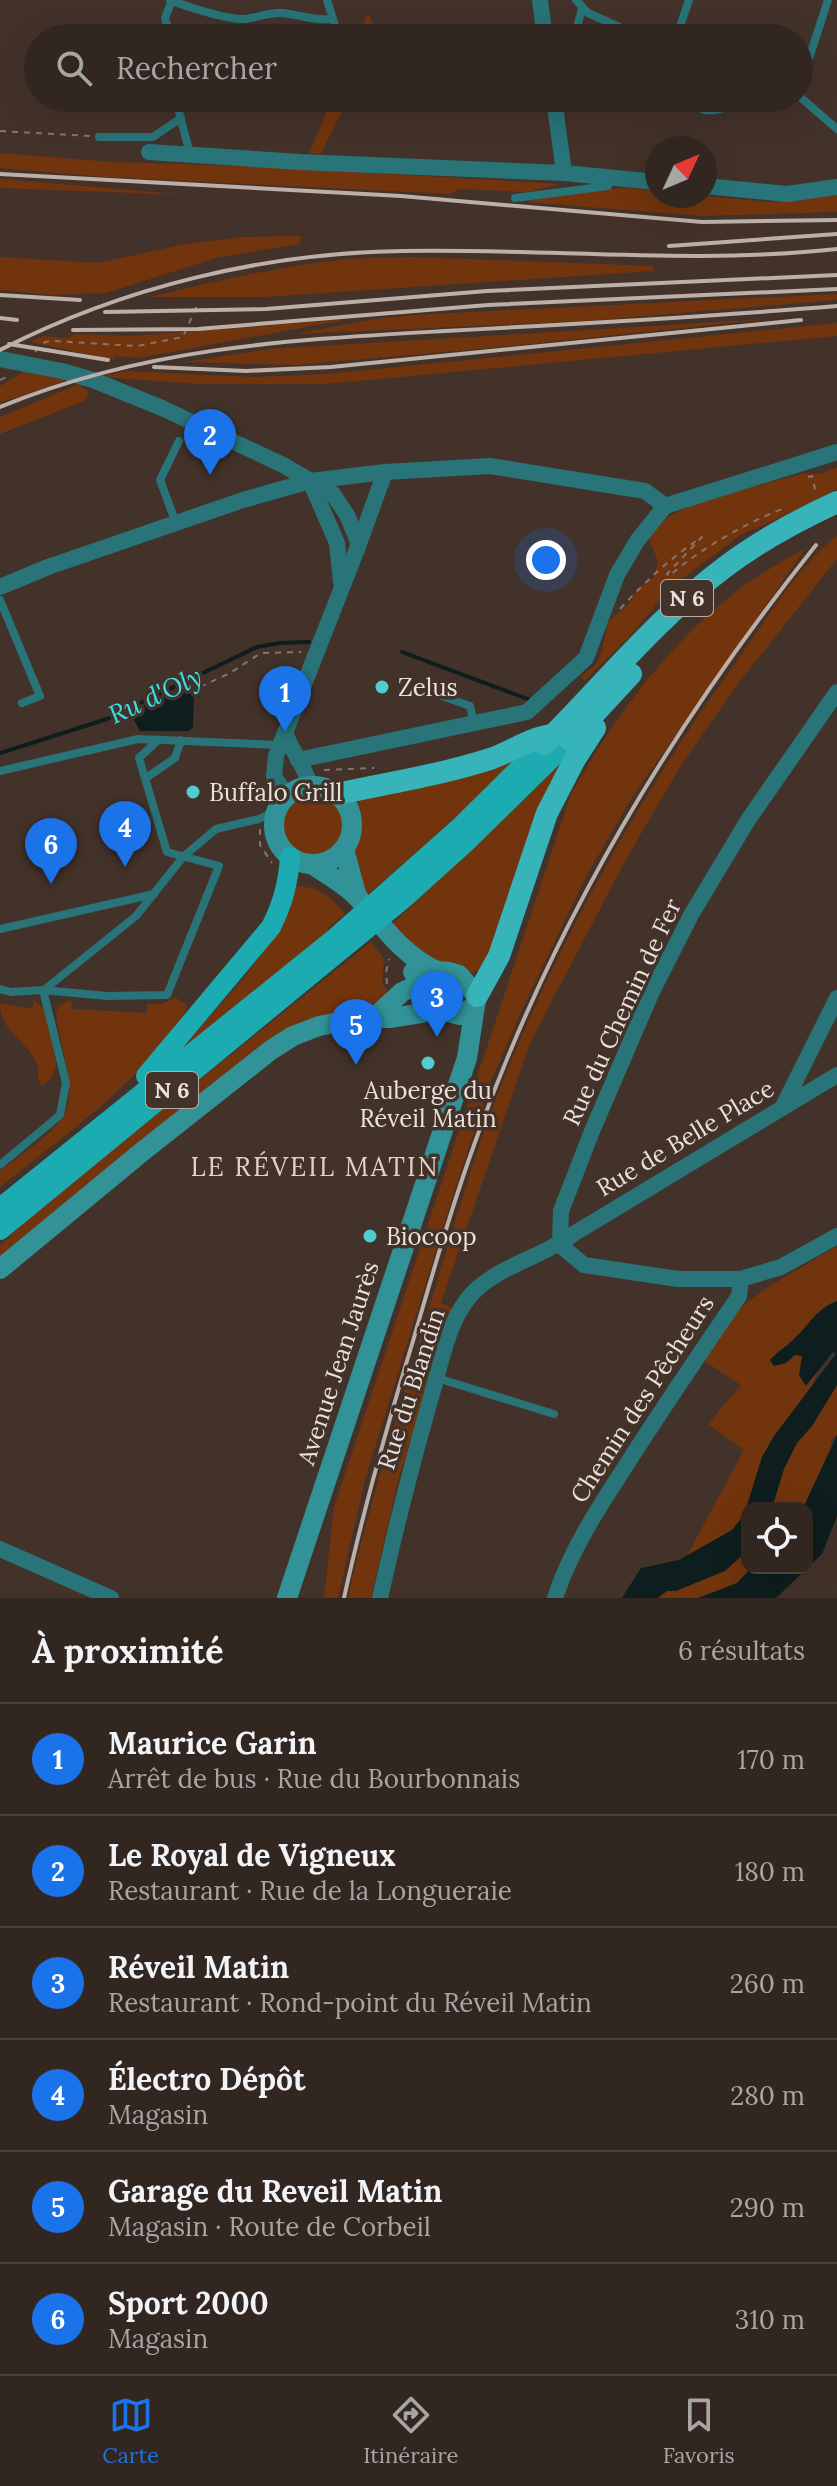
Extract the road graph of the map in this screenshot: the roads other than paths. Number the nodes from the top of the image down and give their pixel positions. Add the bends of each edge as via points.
1 (171, 0) edge
2 (327, 0) edge
3 (540, 0) edge
4 (576, 0) edge
5 (689, 0) edge
6 (828, 0) edge
7 (582, 9) junction
8 (333, 19) junction
9 (167, 24) edge
10 (335, 24) edge
11 (543, 24) edge
12 (578, 24) edge
13 (614, 24) edge
14 (681, 24) edge
15 (813, 46) edge
16 (813, 108) edge
17 (179, 112) edge
18 (556, 112) edge
19 (181, 118) junction
20 (837, 129) edge
21 (99, 137) road end
22 (149, 152) dead end
23 (190, 154) junction
24 (564, 173) junction
25 (611, 177) junction
26 (645, 181) edge
27 (717, 187) edge
28 (837, 187) edge
29 (515, 198) dead end
30 (0, 359) edge
31 (179, 441) dead end
32 (837, 453) edge
33 (385, 472) junction
34 (310, 481) junction
35 (828, 502) edge
36 (665, 506) junction
37 (837, 517) edge
38 (176, 523) junction
39 (773, 543) junction
40 (359, 544) junction
41 (0, 587) edge
42 (342, 587) junction
43 (0, 600) edge
44 (837, 692) edge
45 (436, 694) dead end
46 (22, 703) dead end
47 (605, 704) junction
48 (474, 724) junction
49 (282, 738) junction
50 (158, 740) junction
51 (181, 740) junction
52 (553, 742) junction
53 (298, 760) junction
54 (0, 771) edge
55 (146, 778) junction
56 (310, 785) junction
57 (337, 794) junction
58 (281, 803) junction
59 (344, 849) junction
60 (183, 857) junction
61 (290, 857) junction
62 (313, 865) junction
63 (155, 893) junction
64 (357, 897) junction
65 (0, 929) edge
66 (392, 939) junction
67 (340, 943) junction
68 (407, 965) junction
69 (429, 977) junction
70 (0, 989) edge
71 (43, 990) junction
72 (402, 992) junction
73 (837, 998) edge
74 (476, 1001) junction
75 (447, 1012) junction
76 (376, 1016) junction
77 (837, 1075) edge
78 (782, 1107) junction
79 (105, 1123) junction
80 (0, 1165) edge
81 (0, 1208) edge
82 (0, 1230) edge
83 (837, 1236) edge
84 (560, 1245) junction
85 (0, 1269) edge
86 (741, 1279) junction
87 (437, 1378) junction
88 (353, 1383) junction
89 (554, 1414) dead end
90 (0, 1549) edge
91 (111, 1598) edge
92 (276, 1598) edge
93 (287, 1598) edge
94 (380, 1598) edge
95 (555, 1598) edge

1 - 8 lane via 244,19 284,13
1 - 9 lane
2 - 8 lane
3 - 11 street
4 - 7 lane
5 - 14 lane
6 - 15 lane
7 - 12 lane
7 - 13 lane
8 - 10 lane
16 - 20 lane
17 - 19 lane
18 - 24 street
19 - 21 lane via 153,137
19 - 23 lane
22 - 23 street
23 - 24 street
24 - 25 street
25 - 26 street
25 - 29 lane via 608,186
27 - 28 street via 787,194
30 - 34 street via 93,380
31 - 38 lane via 160,480
32 - 36 street
33 - 34 street
33 - 36 street via 490,466 645,491
33 - 40 street
34 - 38 street
34 - 40 street via 333,494
34 - 42 street via 337,543
35 - 39 highway, N 6
36 - 48 street via 627,557 586,658 534,707
37 - 39 highway, N 6
38 - 41 street
39 - 47 highway, N 6 via 693,610
39 - 52 highway, N 6 via 726,566 690,595
40 - 42 street
42 - 49 street
43 - 46 lane via 40,696
44 - 84 street, Rue du Chemin de Fer via 748,820 651,994 561,1211
45 - 48 lane via 470,706
47 - 52 highway, N 6
47 - 74 highway via 605,715 547,813 499,956
48 - 53 street
49 - 51 lane
49 - 53 street
49 - 58 street via 274,776
50 - 51 lane
50 - 54 lane via 138,739
50 - 55 lane via 139,758
51 - 55 lane via 175,758
52 - 57 highway via 539,736 448,771
52 - 67 main road, N 6 via 465,843
53 - 56 street
55 - 60 lane via 167,852
56 - 57 main road
56 - 58 main road
57 - 59 main road via 351,814
58 - 60 lane via 259,819 216,829
58 - 61 main road via 273,831
59 - 62 main road
59 - 64 main road
60 - 63 lane
60 - 71 lane via 219,866 167,995
61 - 62 main road
61 - 79 main road via 284,901 271,927
62 - 64 main road
63 - 65 lane
63 - 71 lane via 136,916
64 - 66 main road
66 - 68 main road
66 - 69 main road
67 - 79 main road, N 6
67 - 82 main road, N 6
68 - 69 main road
68 - 72 main road
69 - 72 main road
69 - 74 main road via 459,975
69 - 75 main road via 425,993
70 - 71 lane
71 - 80 lane via 66,1083 60,1115
72 - 76 main road
73 - 78 street
74 - 75 main road via 466,1013
74 - 88 main road, Avenue Jean Jaurès via 467,1058
75 - 76 main road
75 - 88 main road via 457,1026 457,1052
76 - 85 main road via 319,1026 281,1043
77 - 78 street, Rue de Belle Place
78 - 84 street, Rue de Belle Place
79 - 81 main road, N 6
83 - 86 street, Chemin des Pêcheurs via 781,1267
84 - 86 street via 584,1265 678,1279
84 - 87 street, Rue du Blandin via 479,1287 451,1331
86 - 95 street, Chemin des Pêcheurs via 739,1296 595,1512 565,1566
87 - 89 lane
87 - 94 street, Rue du Blandin
88 - 92 main road
88 - 93 main road, Avenue Jean Jaurès
90 - 91 street

